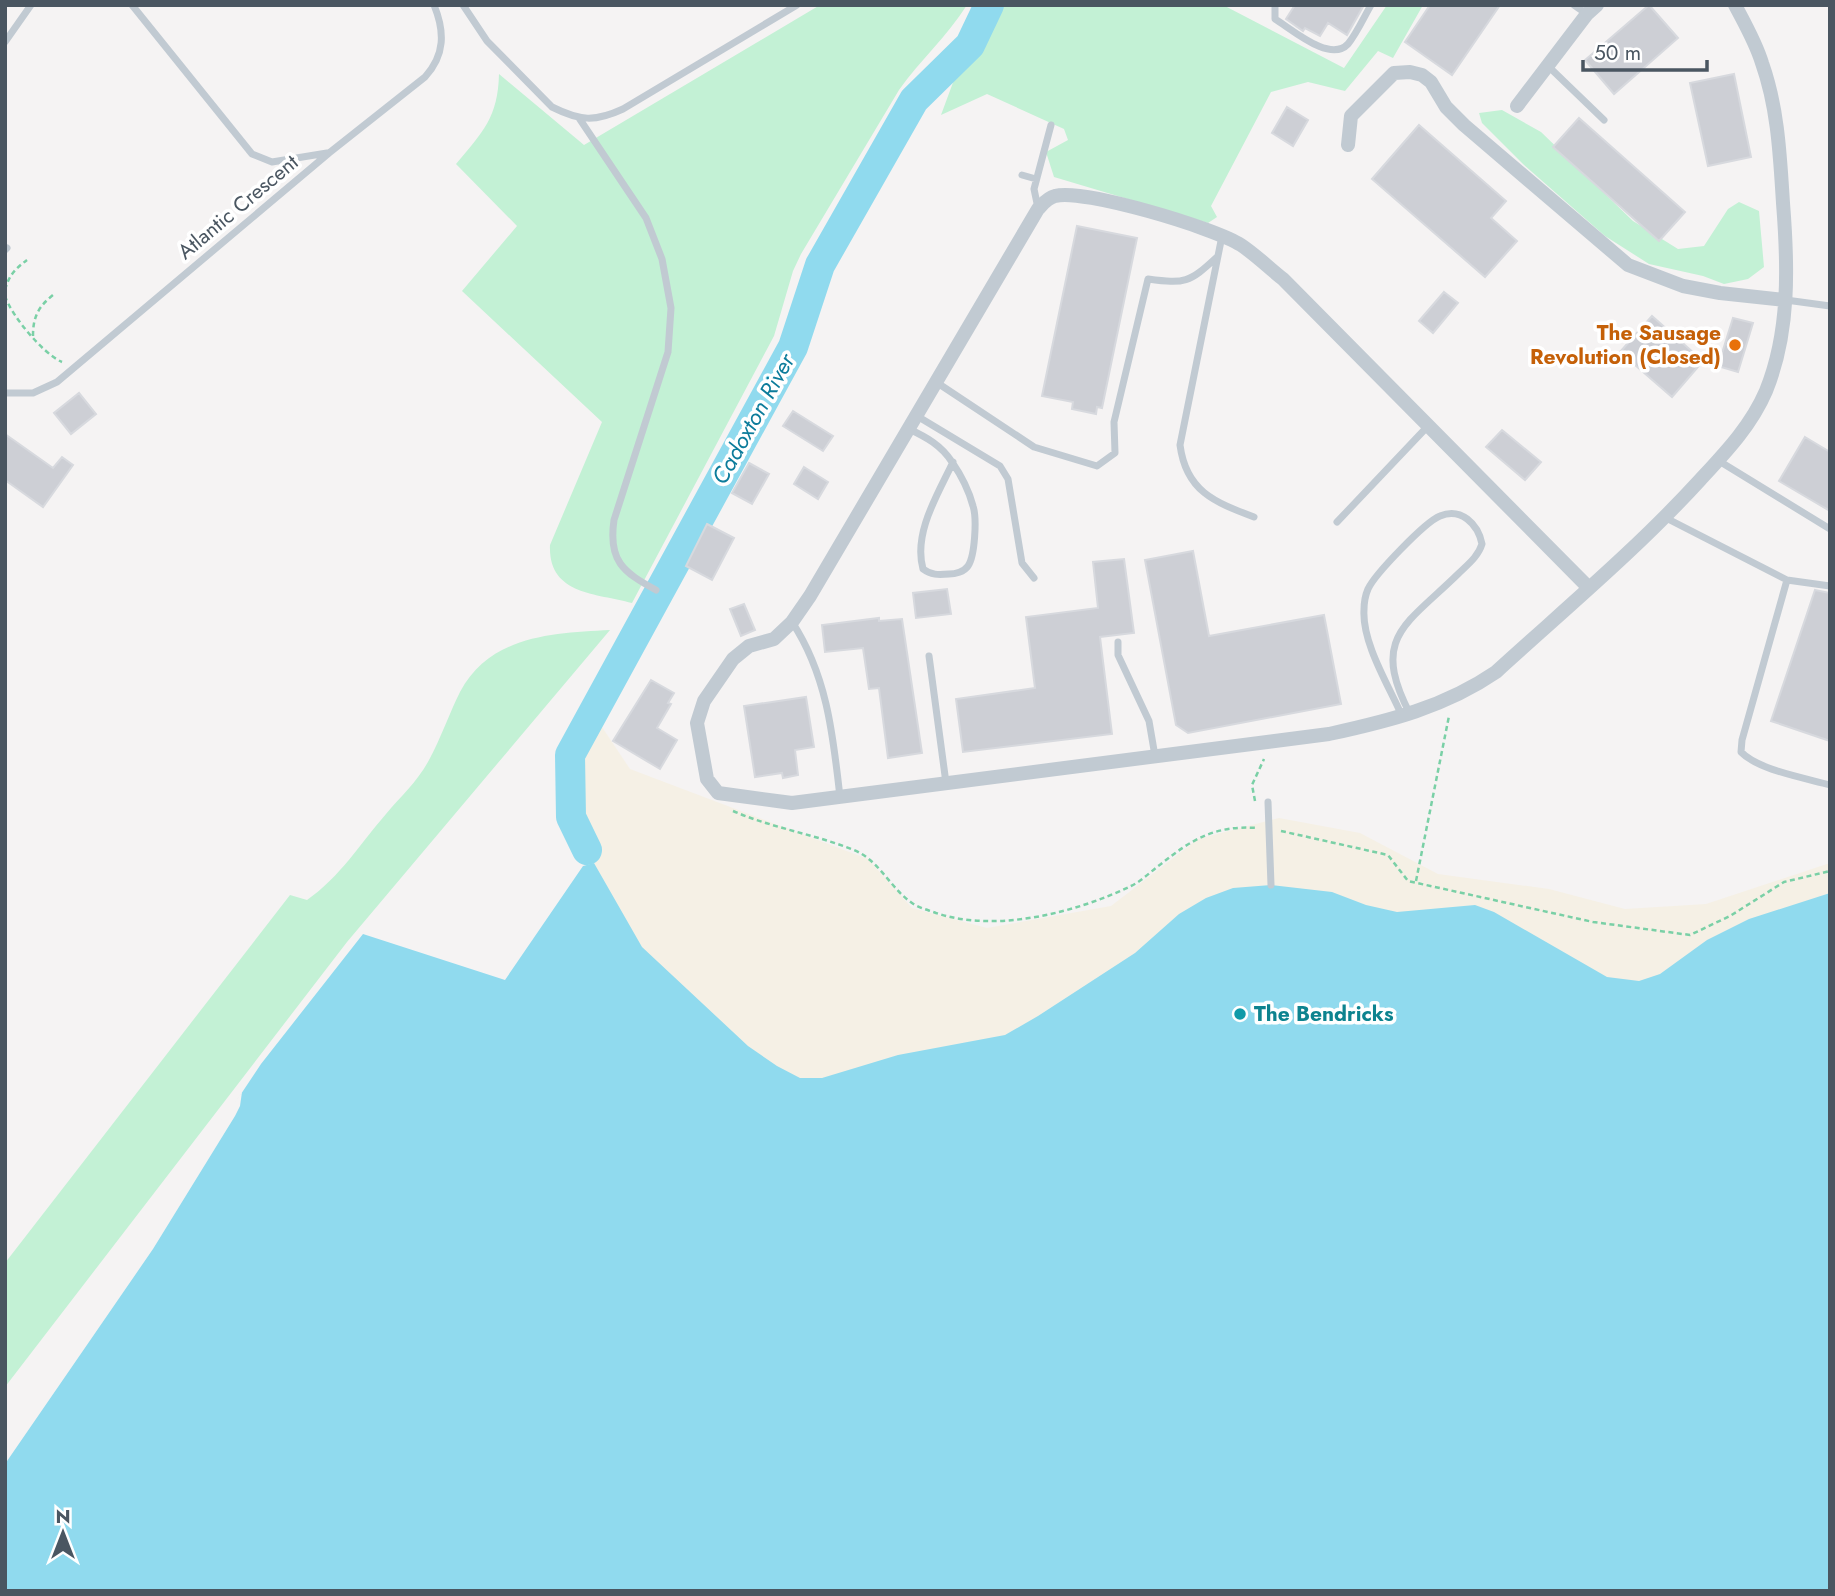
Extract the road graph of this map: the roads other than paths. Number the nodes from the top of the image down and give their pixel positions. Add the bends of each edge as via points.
1 (32, 5) edge
2 (132, 5) edge
3 (434, 5) edge
4 (463, 5) edge
5 (797, 5) edge
6 (1275, 5) edge
7 (1371, 5) edge
8 (1574, 5) edge
9 (1735, 5) edge
10 (1592, 10) edge
11 (5, 41) edge
12 (1548, 66) junction
13 (1517, 106) dead end
14 (579, 118) junction
15 (1604, 120) dead end
16 (1051, 125) dead end
17 (1348, 145) dead end
18 (329, 153) junction
19 (1021, 175) dead end
20 (1036, 179) junction
21 (1038, 209) junction
22 (1222, 235) junction
23 (1217, 257) junction
24 (1785, 300) junction
25 (1830, 306) edge
26 (936, 382) junction
27 (5, 393) edge
28 (913, 422) junction
29 (1428, 426) junction
30 (1718, 460) junction
31 (953, 462) junction
32 (1254, 517) dead end
33 (1666, 518) junction
34 (1337, 522) dead end
35 (1830, 528) edge
36 (1034, 578) dead end
37 (1787, 580) junction
38 (1830, 586) edge
39 (1589, 588) junction
40 (656, 590) dead end
41 (792, 622) junction
42 (1118, 642) dead end
43 (929, 656) dead end
44 (1406, 715) junction
45 (1155, 756) junction
46 (946, 783) junction
47 (1830, 785) edge
48 (840, 797) junction
49 (1268, 802) dead end
50 (1271, 885) dead end

1 - 11 lane
2 - 18 lane via 252,154 272,162
3 - 18 lane, Atlantic Crescent via 443,40 435,66
4 - 14 lane via 487,41 552,107
5 - 14 lane via 623,109 593,119
6 - 7 lane via 1275,19 1332,51 1348,44
8 - 10 lane
9 - 24 street via 1762,61 1776,120
10 - 12 street
12 - 13 street
12 - 15 lane
14 - 40 lane via 646,218 662,259 671,308 668,352 611,538 616,559 631,576
16 - 20 lane
17 - 24 street via 1351,116 1394,73 1422,75 1464,125 1628,265 1683,286
18 - 27 lane, Atlantic Crescent via 57,382 41,390
19 - 20 lane
20 - 21 lane
21 - 22 street via 1056,195 1074,195 1161,214
21 - 26 street
22 - 23 lane
22 - 29 street via 1283,279
23 - 26 lane via 1196,276 1177,283 1148,279 1114,422 1115,453 1097,466 1034,447
23 - 32 lane via 1180,444 1182,462 1193,484 1220,505
24 - 25 lane
24 - 30 street via 1782,331 1765,393 1745,428
26 - 28 street
28 - 31 lane
28 - 36 lane via 1000,466 1008,479 1022,563
28 - 41 street
29 - 34 lane
29 - 39 street
30 - 33 street
30 - 35 lane
31 - 31 lane via 974,508 972,556 967,567 956,573 930,574 923,569 920,548 937,493
33 - 37 lane
33 - 39 street
37 - 38 lane
37 - 47 lane via 1741,752 1760,764
39 - 44 street via 1496,672 1452,699
41 - 48 lane via 824,692
41 - 48 street via 774,639 749,646 733,659 704,701 697,723 707,779 721,794 792,803
42 - 45 lane via 1118,655 1149,721
43 - 46 lane
44 - 44 lane via 1368,638 1365,598 1384,567 1434,519 1456,514 1469,519 1482,544 1396,640 1393,671
44 - 45 street via 1329,734
45 - 46 street
46 - 48 street
49 - 50 lane

